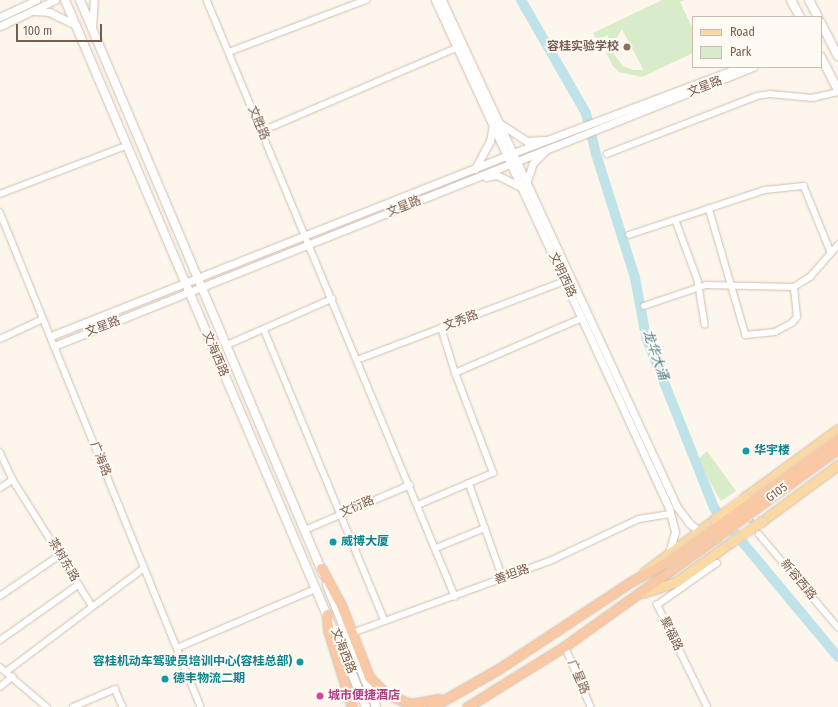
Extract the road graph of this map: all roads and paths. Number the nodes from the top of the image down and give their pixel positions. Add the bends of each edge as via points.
1 (56, 0) edge
2 (65, 0) edge
3 (80, 0) edge
4 (94, 0) edge
5 (207, 0) edge
6 (366, 0) edge
7 (435, 0) edge
8 (442, 0) edge
9 (791, 0) edge
10 (809, 0) edge
11 (33, 1) edge
12 (32, 11) junction
13 (799, 16) edge
14 (817, 16) edge
15 (0, 17) edge
16 (76, 25) junction
17 (822, 25) edge
18 (0, 26) edge
19 (92, 29) junction
20 (458, 48) junction
21 (229, 52) junction
22 (838, 56) edge
23 (822, 59) edge
24 (738, 68) edge
25 (750, 68) edge
26 (838, 91) edge
27 (495, 123) junction
28 (590, 129) junction
29 (262, 131) junction
30 (550, 140) junction
31 (128, 146) junction
32 (548, 148) junction
33 (607, 154) dead end
34 (512, 158) junction
35 (475, 170) junction
36 (478, 178) junction
37 (524, 186) junction
38 (0, 194) edge
39 (709, 208) junction
40 (0, 212) edge
41 (676, 220) junction
42 (629, 235) dead end
43 (305, 236) junction
44 (309, 245) junction
45 (838, 245) edge
46 (831, 252) junction
47 (200, 279) junction
48 (565, 281) junction
49 (186, 283) junction
50 (732, 285) junction
51 (699, 286) junction
52 (794, 287) junction
53 (203, 288) junction
54 (190, 293) junction
55 (332, 299) junction
56 (644, 306) dead end
57 (582, 318) junction
58 (44, 319) junction
59 (705, 324) dead end
60 (441, 328) junction
61 (264, 329) junction
62 (50, 336) junction
63 (0, 339) edge
64 (227, 345) junction
65 (54, 346) junction
66 (358, 360) junction
67 (455, 373) junction
68 (838, 429) edge
69 (838, 439) edge
70 (838, 449) edge
71 (0, 452) edge
72 (838, 465) edge
73 (13, 480) junction
74 (469, 483) junction
75 (410, 485) junction
76 (0, 488) edge
77 (418, 505) junction
78 (341, 514) junction
79 (670, 514) junction
80 (485, 528) junction
81 (305, 530) junction
82 (699, 531) junction
83 (758, 534) tunnel mouth
84 (436, 548) junction
85 (60, 556) junction
86 (669, 557) junction
87 (717, 563) dead end
88 (144, 568) junction
89 (321, 568) junction
90 (503, 578) junction
91 (79, 585) junction
92 (315, 589) junction
93 (642, 593) junction
94 (0, 596) edge
95 (455, 596) junction
96 (92, 606) junction
97 (327, 614) junction
98 (385, 621) junction
99 (838, 627) edge
100 (352, 633) junction
101 (0, 641) edge
102 (565, 646) junction
103 (177, 648) junction
104 (0, 667) edge
105 (6, 672) junction
106 (12, 678) junction
107 (0, 687) edge
108 (451, 697) junction
109 (47, 707) edge
110 (73, 707) edge
111 (123, 707) edge
112 (201, 707) edge
113 (352, 707) edge
114 (366, 707) edge
115 (376, 707) edge
116 (432, 707) edge
117 (467, 707) edge
118 (591, 707) edge
119 (707, 707) edge

1 - 12 street
2 - 16 main road, 文海西路
3 - 19 main road, 文海西路
4 - 19 street
5 - 21 street, 文胜路
6 - 21 street
7 - 20 street, 文明西路
8 - 27 street, 文明西路
9 - 13 main road
10 - 14 main road
11 - 15 street
12 - 16 street via 49,12
12 - 18 street
16 - 31 main road, 文海西路
17 - 22 main road
19 - 47 main road, 文海西路
20 - 27 street, 文明西路
20 - 29 street
21 - 29 street, 文胜路
23 - 26 main road
24 - 28 street
25 - 28 street, 文星路
26 - 33 street via 812,98 770,94 757,96
27 - 30 street via 527,140
27 - 34 street, 文明西路
27 - 35 street via 490,141
28 - 30 street, 文星路
28 - 32 street, 文星路
29 - 43 street, 文胜路
30 - 34 street, 文星路
31 - 38 street
31 - 49 main road, 文海西路
32 - 34 street, 文星路
32 - 37 street via 533,163
34 - 35 street, 文星路
34 - 36 street, 文星路
34 - 37 street, 文明西路
35 - 43 street, 文星路
36 - 37 street via 497,175
36 - 44 street, 文星路
37 - 48 street, 文明西路
37 - 82 street, 文明西路 via 677,507
39 - 41 street
39 - 46 street via 765,190 804,186
39 - 50 street
40 - 58 street, 广海路
41 - 42 street
41 - 51 street
43 - 44 street, 文胜路
43 - 47 street, 文星路
44 - 53 street, 文星路
44 - 55 street, 文胜路
45 - 46 street
46 - 52 street via 810,277
47 - 49 street, 文星路
47 - 53 main road, 文海西路
48 - 57 street, 文明西路
48 - 60 street, 文秀路
49 - 54 main road, 文海西路
49 - 62 street, 文星路
50 - 51 street
50 - 52 street
50 - 52 street via 743,330 748,336 775,332 792,324 797,317
51 - 56 street
51 - 59 street
53 - 54 street, 文星路
53 - 64 main road, 文海西路
54 - 65 street, 文星路
54 - 92 main road, 文海西路
55 - 61 street
55 - 66 street, 文胜路
57 - 67 street
57 - 79 street, 文明西路
58 - 62 street, 广海路
58 - 63 street
60 - 66 street, 文秀路
60 - 67 street
61 - 64 street
61 - 78 street
62 - 65 street, 广海路
64 - 81 main road, 文海西路
65 - 88 street, 广海路
66 - 75 street, 文胜路
67 - 74 street via 493,473
68 - 82 main road, bridge
69 - 86 highway, G105, bridge
70 - 93 highway, G105 / G105, bridge
71 - 73 street, 茶树东路
72 - 93 main road, bridge via 676,582
73 - 76 street
73 - 85 street, 茶树东路
74 - 77 street
74 - 80 street
75 - 77 street, 文胜路
75 - 78 street, 文衍路
77 - 84 street, 文胜路
78 - 81 street, 文衍路
78 - 98 street
79 - 86 street, 文明西路 via 675,538
79 - 90 street, 善坦路 via 639,519 550,561
80 - 84 street
80 - 90 street
81 - 89 main road, 文海西路
82 - 86 main road
83 - 99 street, 新容西路
84 - 95 street, 文胜路
85 - 91 street, 茶树东路
85 - 94 street
86 - 108 highway, G105 via 554,634
87 - 119 street, 聚福路 via 657,605
88 - 96 street
88 - 103 street, 广海路
89 - 100 highway
89 - 115 main road, 文海西路
90 - 95 street, 善坦路
91 - 96 street
91 - 101 street, 茶树东路
92 - 97 main road, 文海西路
92 - 103 street
93 - 102 highway, G105
95 - 98 street, 善坦路
96 - 105 street
97 - 113 highway via 328,630
97 - 114 main road, 文海西路
98 - 100 street, 善坦路
100 - 108 highway via 369,677 384,693 410,704
102 - 117 highway, G105
102 - 118 street, 广星路
103 - 112 street, 广海路
104 - 105 street
105 - 106 street
106 - 107 street
106 - 109 street
108 - 116 highway, G105
110 - 111 street via 115,689

